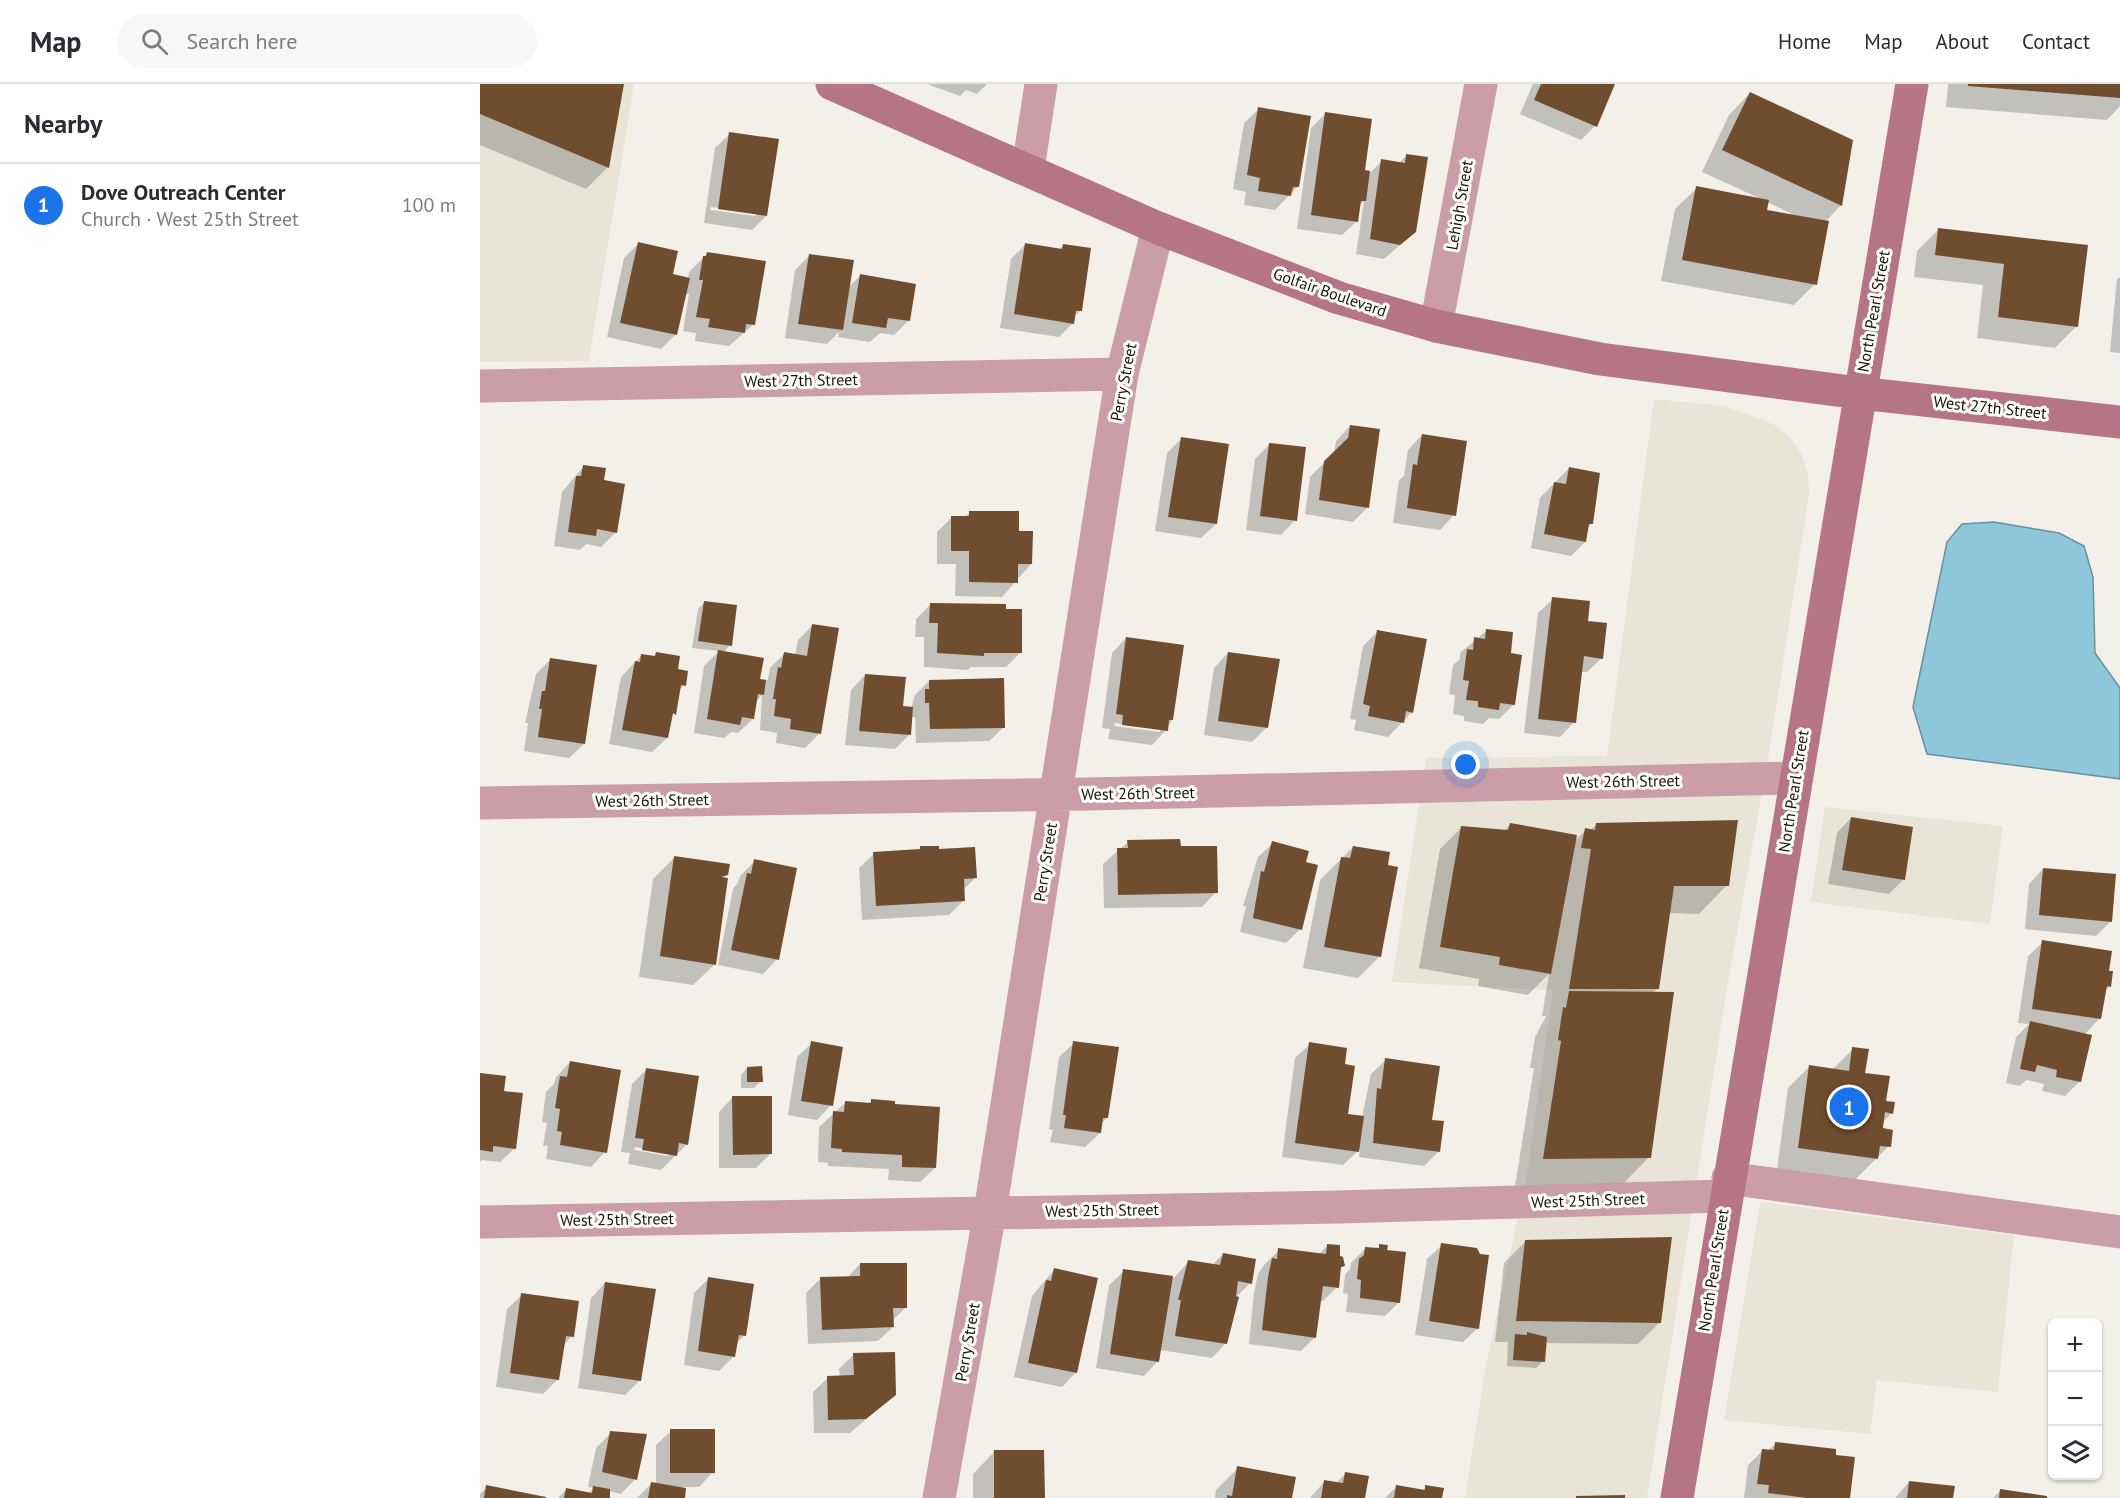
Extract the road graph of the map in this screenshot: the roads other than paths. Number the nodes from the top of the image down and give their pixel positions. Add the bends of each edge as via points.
1 (832, 84) edge
2 (1041, 84) edge
3 (1481, 84) edge
4 (1912, 84) edge
5 (1028, 169) junction
6 (1158, 228) junction
7 (1437, 326) junction
8 (1122, 374) junction
9 (480, 386) edge
10 (1859, 393) junction
11 (2120, 422) edge
12 (1795, 778) junction
13 (1055, 795) junction
14 (480, 803) edge
15 (1726, 1187) junction
16 (990, 1212) junction
17 (480, 1222) edge
18 (2120, 1232) edge
19 (939, 1498) edge
20 (1677, 1498) edge

1 - 5 street, Golfair Boulevard
2 - 5 street
3 - 7 street, Lehigh Street
4 - 10 street, North Pearl Street
5 - 6 street, Golfair Boulevard
6 - 7 street, Golfair Boulevard via 1339,298
6 - 8 street, Perry Street
7 - 10 street, Golfair Boulevard via 1600,359
8 - 9 street, West 27th Street
8 - 13 street, Perry Street
10 - 11 street, West 27th Street
10 - 12 street, North Pearl Street
12 - 13 street, West 26th Street
12 - 15 street, North Pearl Street
13 - 14 street, West 26th Street
13 - 16 street, Perry Street
15 - 16 street, West 25th Street via 1338,1207
15 - 18 street, West 25th Street
15 - 20 street, North Pearl Street
16 - 17 street, West 25th Street
16 - 19 street, Perry Street

